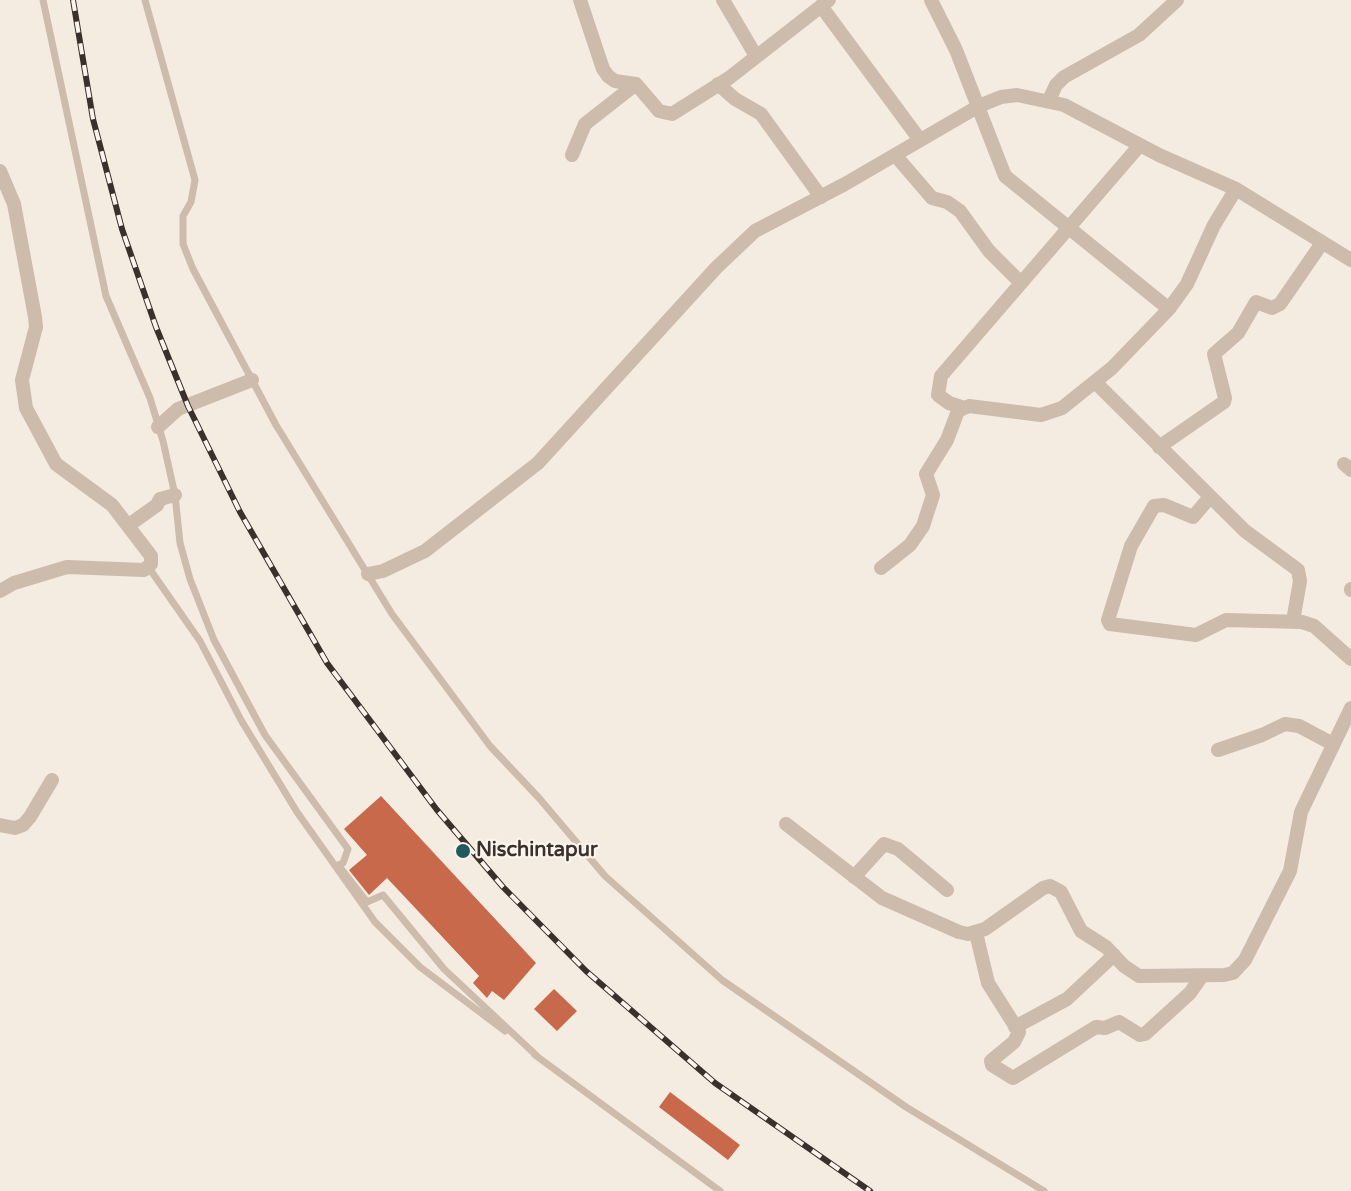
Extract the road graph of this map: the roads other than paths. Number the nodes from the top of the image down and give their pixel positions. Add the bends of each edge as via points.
1 (43, 0) edge
2 (145, 0) edge
3 (579, 0) edge
4 (723, 0) edge
5 (931, 0) edge
6 (1177, 0) edge
7 (825, 3) edge
8 (756, 56) junction
9 (636, 84) junction
10 (718, 84) junction
11 (1049, 100) junction
12 (979, 106) junction
13 (920, 140) junction
14 (1140, 146) junction
15 (572, 155) dead end
16 (895, 155) junction
17 (0, 171) edge
18 (1236, 189) junction
19 (821, 197) junction
20 (1070, 227) junction
21 (1322, 243) junction
22 (1351, 260) edge
23 (1021, 283) junction
24 (1169, 309) junction
25 (252, 380) junction
26 (1095, 382) junction
27 (964, 408) junction
28 (158, 428) junction
29 (1159, 447) junction
30 (175, 495) junction
31 (1210, 497) junction
32 (129, 525) junction
33 (148, 568) junction
34 (881, 568) dead end
35 (368, 574) junction
36 (0, 591) edge
37 (1293, 621) junction
38 (1351, 659) edge
39 (1351, 708) edge
40 (1333, 744) junction
41 (1218, 750) dead end
42 (52, 780) dead end
43 (786, 824) dead end
44 (0, 825) edge
45 (854, 877) junction
46 (947, 890) dead end
47 (976, 933) junction
48 (1114, 955) junction
49 (1202, 976) junction
50 (1015, 1027) junction
51 (537, 1056) junction
52 (720, 1191) edge
53 (1044, 1191) edge

1 - 28 lane via 106,296 150,398
2 - 25 lane via 195,180 191,202 183,216 183,244
3 - 9 street via 603,69 615,81
4 - 8 street
5 - 12 street
6 - 11 street via 1139,35 1064,77
7 - 8 street
7 - 13 street
8 - 10 street
9 - 10 street via 659,111 672,114
9 - 15 street via 585,124
10 - 19 street via 761,114
11 - 12 street via 1009,94
11 - 14 street
12 - 13 street
12 - 20 street via 1005,176
13 - 16 street
14 - 18 street
14 - 20 street
16 - 19 street
16 - 23 street via 932,198 960,211 989,251
17 - 32 street via 12,198 36,327 22,380 26,408 56,464 112,505
18 - 21 street
18 - 24 street via 1214,225 1187,284
19 - 35 street via 755,231 538,463 424,551 406,562
20 - 23 street
20 - 24 street
21 - 22 street
21 - 29 street via 1280,304 1276,308 1260,302 1253,304 1238,333 1214,354 1224,402
23 - 27 street via 941,376 938,395
24 - 26 street
25 - 28 street via 178,409
25 - 35 lane
26 - 27 street via 1062,408 1041,416
26 - 29 street
27 - 34 street via 955,417 947,440 928,469 927,481 933,495 923,526 910,545
28 - 30 lane
29 - 31 street
30 - 32 street via 160,499
30 - 51 lane via 180,543 214,640 265,735 348,849 338,865 367,902 383,895 444,969
31 - 37 street via 1245,531 1298,570 1300,581
31 - 37 street via 1193,517 1154,506 1131,546 1110,624 1196,635 1226,620
32 - 33 street via 151,556
33 - 36 street via 67,567
33 - 51 lane via 200,641 241,720 297,813 375,922 420,967
35 - 53 lane via 392,614 490,746 605,876 722,980 906,1107
37 - 38 street via 1309,623
39 - 40 street
40 - 41 street via 1299,726 1285,724
40 - 49 street via 1301,812 1290,871 1245,960 1233,973
42 - 44 street via 22,825
43 - 45 street
45 - 46 street via 885,843 898,849
45 - 47 street via 882,898 958,932
47 - 48 street via 1050,886 1061,892 1081,931
47 - 50 street via 988,983
48 - 49 street via 1133,973 1146,978
48 - 50 street via 1067,999
49 - 50 street via 1190,993 1145,1034 1140,1035 1119,1022 1091,1029 1013,1078 991,1061 1018,1037
51 - 52 lane

